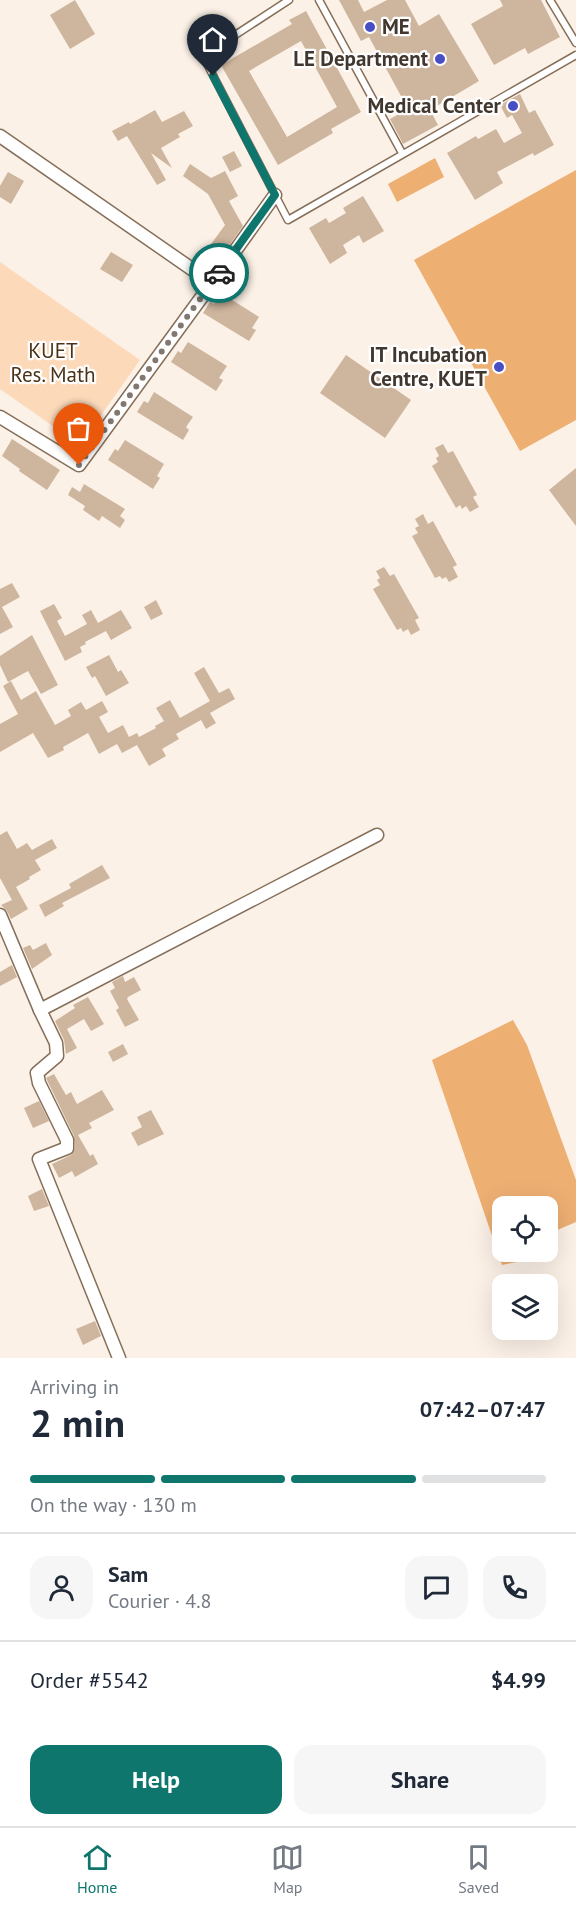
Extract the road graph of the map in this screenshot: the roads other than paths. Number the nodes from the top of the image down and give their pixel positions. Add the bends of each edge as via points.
1 (289, 0) edge
2 (319, 0) edge
3 (550, 0) edge
4 (576, 44) edge
5 (576, 55) edge
6 (0, 136) edge
7 (402, 153) junction
8 (275, 195) junction
9 (212, 283) junction
10 (0, 417) edge
11 (377, 835) dead end
12 (0, 915) edge
13 (40, 1010) junction
14 (119, 1358) edge

1 - 8 lane via 203,56
2 - 7 lane
3 - 4 lane
5 - 7 lane
6 - 9 street
7 - 8 lane via 288,220
8 - 9 street
9 - 10 street via 79,465
11 - 13 street
12 - 13 street
13 - 14 street via 56,1043 57,1056 37,1073 67,1148 39,1159

